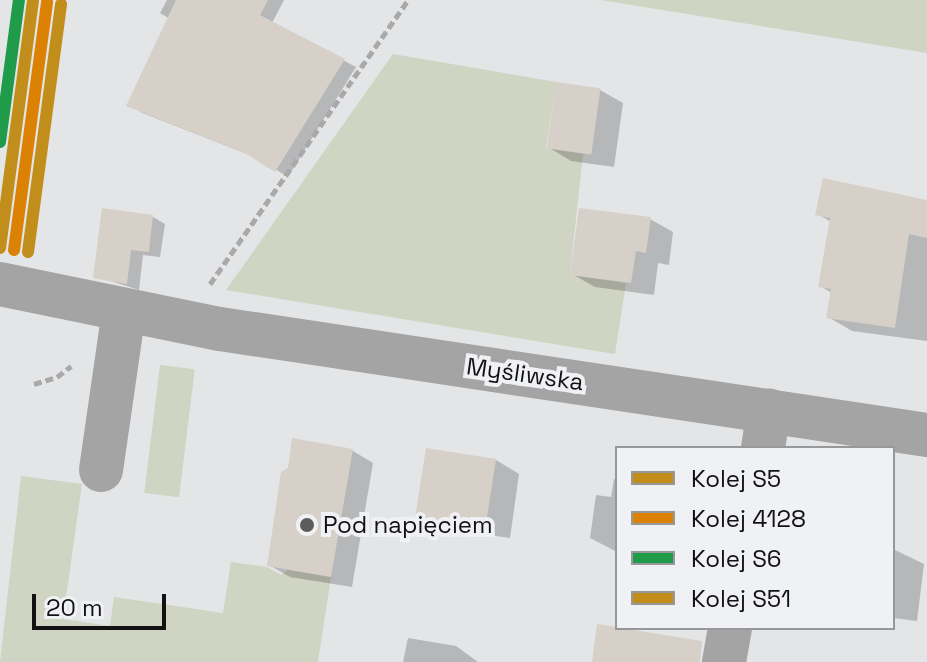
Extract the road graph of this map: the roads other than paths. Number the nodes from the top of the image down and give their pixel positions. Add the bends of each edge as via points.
1 (0, 284) edge
2 (124, 310) junction
3 (766, 429) edge
4 (927, 435) edge
5 (101, 470) dead end
6 (730, 630) edge
7 (724, 662) edge

1 - 2 street, Myśliwska
2 - 3 street, Myśliwska
2 - 5 street
3 - 4 street, Myśliwska
6 - 7 street

